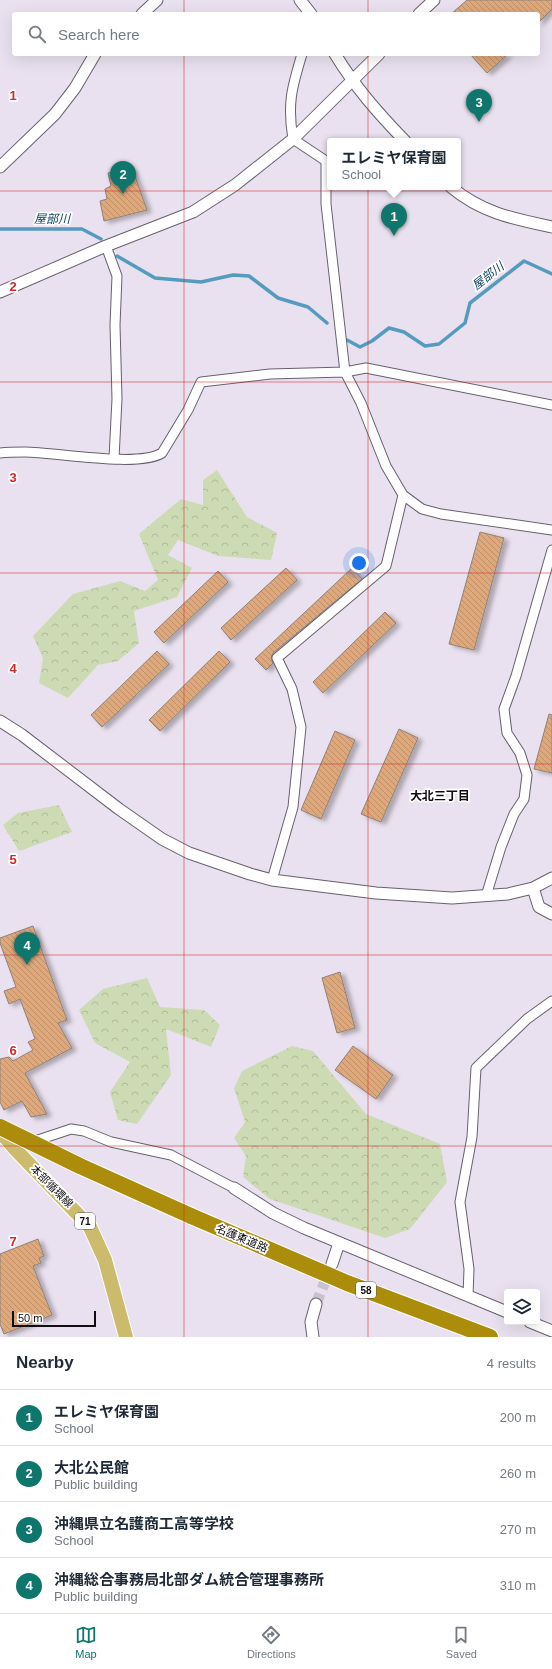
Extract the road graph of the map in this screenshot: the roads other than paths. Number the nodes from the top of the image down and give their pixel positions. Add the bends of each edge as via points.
1 (156, 0) edge
2 (300, 0) edge
3 (434, 0) edge
4 (144, 12) edge
5 (309, 12) edge
6 (421, 12) edge
7 (94, 56) edge
8 (301, 56) edge
9 (336, 56) edge
10 (377, 56) edge
11 (352, 81) junction
12 (293, 138) junction
13 (401, 138) edge
14 (327, 160) edge
15 (0, 167) edge
16 (327, 182) edge
17 (455, 190) edge
18 (552, 227) edge
19 (106, 246) junction
20 (0, 292) edge
21 (345, 372) junction
22 (552, 405) edge
23 (0, 453) edge
24 (114, 458) junction
25 (403, 495) junction
26 (552, 530) edge
27 (552, 550) edge
28 (0, 721) edge
29 (552, 878) edge
30 (272, 880) junction
31 (532, 888) junction
32 (486, 896) junction
33 (552, 914) edge
34 (552, 1001) edge
35 (0, 1127) edge
36 (0, 1130) edge
37 (15, 1149) junction
38 (234, 1188) joint
39 (339, 1243) junction
40 (332, 1264) tunnel mouth
41 (468, 1296) junction
42 (316, 1304) tunnel mouth
43 (504, 1311) edge
44 (537, 1325) edge
45 (552, 1331) edge
46 (126, 1337) edge
47 (313, 1337) edge
48 (490, 1337) edge

1 - 4 street
2 - 5 street
3 - 6 street
7 - 15 street via 75,88 55,114
8 - 12 street via 291,91 289,116
9 - 11 street
10 - 11 street
11 - 12 street
11 - 13 street
12 - 14 street
12 - 19 street via 236,185 193,212
16 - 21 street via 326,204
17 - 18 street via 493,213
19 - 20 street
19 - 24 street via 117,276 114,325 117,399
21 - 22 street via 366,368
21 - 24 street via 270,374 201,382 188,410 162,453 155,457
21 - 25 street via 364,410 386,466
23 - 24 street via 26,452
25 - 26 street via 422,509 442,514
25 - 30 street via 386,566 277,658 292,689 301,727 293,807
27 - 32 street via 504,710 507,733 520,753 527,774 524,799 514,814 501,847
28 - 30 street via 162,839 216,864
29 - 31 street
30 - 32 street via 376,893 452,898
31 - 32 street
31 - 33 street via 539,907
34 - 41 street via 527,1019 476,1068 472,1137 460,1202 469,1269
35 - 48 highway, 名護東道路 / 58, bridge via 191,1216 347,1283
36 - 37 main road, 本部循環線 / 71
37 - 38 street via 72,1129 84,1131 111,1142 171,1154
37 - 46 main road, 本部循環線 / 71 via 90,1227 105,1260
38 - 39 street via 273,1213
39 - 40 street
39 - 41 street
41 - 43 street
42 - 47 street via 310,1322
44 - 45 street

